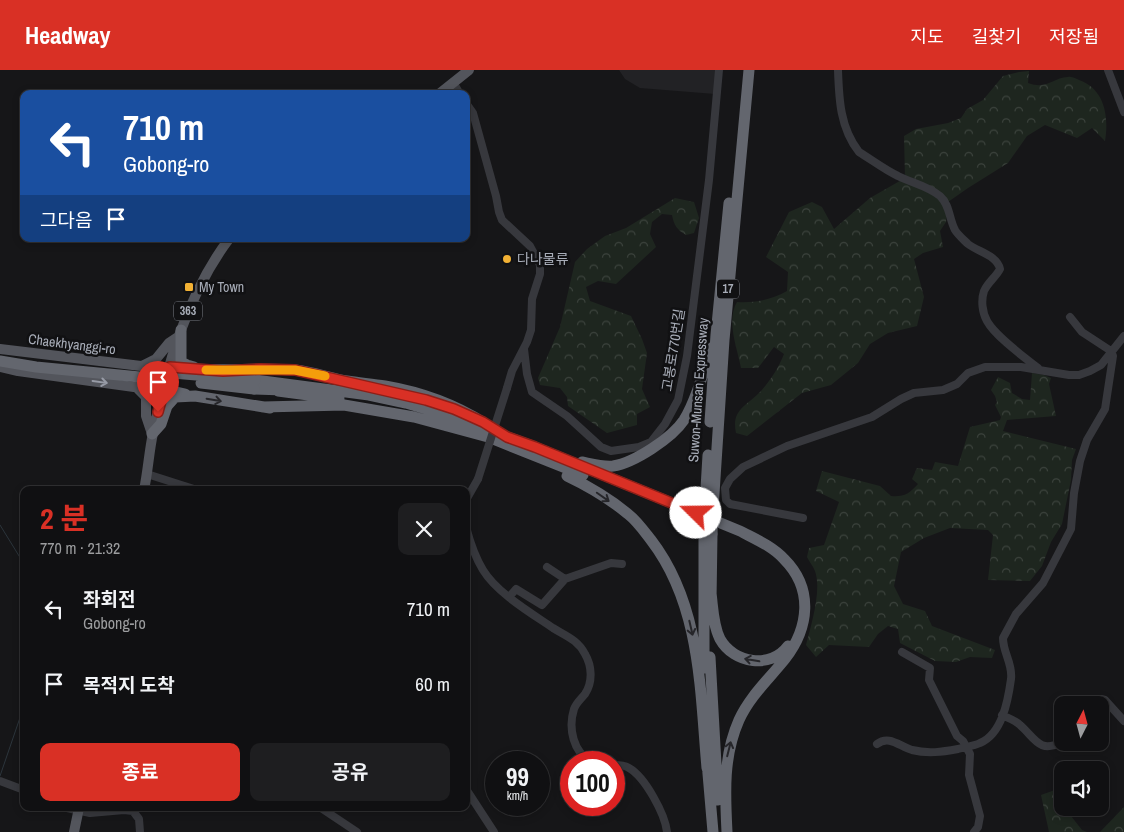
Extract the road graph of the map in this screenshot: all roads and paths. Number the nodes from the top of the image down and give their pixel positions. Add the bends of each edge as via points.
1 (469, 70) edge
2 (719, 70) edge
3 (743, 70) edge
4 (749, 70) edge
5 (838, 70) edge
6 (1108, 70) edge
7 (453, 82) junction
8 (444, 90) edge
9 (458, 90) edge
10 (470, 109) edge
11 (1124, 112) edge
12 (227, 242) edge
13 (1070, 317) dead end
14 (179, 333) junction
15 (716, 334) junction
16 (1124, 336) edge
17 (0, 349) edge
18 (524, 349) junction
19 (1111, 351) junction
20 (0, 354) edge
21 (0, 361) edge
22 (0, 367) edge
23 (170, 367) junction
24 (1038, 368) junction
25 (147, 371) junction
26 (223, 371) junction
27 (255, 385) junction
28 (164, 386) junction
29 (136, 387) junction
30 (268, 390) junction
31 (195, 396) junction
32 (263, 407) junction
33 (449, 425) junction
34 (470, 432) junction
35 (152, 434) junction
36 (503, 440) junction
37 (535, 447) junction
38 (147, 474) junction
39 (145, 486) edge
40 (184, 486) edge
41 (470, 493) edge
42 (709, 507) junction
43 (803, 518) dead end
44 (708, 532) junction
45 (470, 540) edge
46 (622, 564) dead end
47 (547, 566) dead end
48 (565, 579) junction
49 (711, 593) junction
50 (510, 596) junction
51 (902, 652) dead end
52 (1109, 704) edge
53 (1002, 715) junction
54 (1124, 721) edge
55 (877, 744) dead end
56 (1054, 746) edge
57 (967, 747) junction
58 (579, 751) edge
59 (625, 767) edge
60 (707, 768) junction
61 (2, 782) edge
62 (20, 789) edge
63 (470, 795) edge
64 (78, 811) edge
65 (84, 811) edge
66 (113, 811) edge
67 (133, 811) edge
68 (326, 811) edge
69 (74, 832) edge
70 (140, 832) edge
71 (357, 832) edge
72 (494, 832) edge
73 (666, 832) edge
74 (712, 832) edge
75 (722, 832) edge
76 (727, 832) edge
77 (974, 832) edge

1 - 7 main road
2 - 18 street, 고봉로770번길 via 687,356 678,400 665,424 651,442 639,447 611,451 601,447 567,416 532,392 526,374
3 - 15 highway, Suwon-Munsan Expressway / 17
4 - 42 highway, Suwon-Munsan Expressway / 17
5 - 24 street via 840,108 850,138 859,152 897,176 940,196 956,231 967,243 999,264 1000,269 985,290 983,309 987,322
6 - 11 street
7 - 8 main road
7 - 9 street
10 - 18 street via 502,220 530,246 540,265 532,299 531,330
12 - 14 main road, 363 via 188,309
13 - 19 street via 1082,332
14 - 23 main road, 363
14 - 25 main road
14 - 26 highway via 181,362
15 - 37 highway via 684,421 641,456 614,466 594,465
15 - 42 highway, Suwon-Munsan Expressway / 17
16 - 19 street
17 - 25 main road, Chaekhyanggi-ro
18 - 41 street, bridge via 512,371 478,479
19 - 24 street via 1101,364 1079,375
19 - 53 street via 1113,356 1104,409 1080,461 1071,529 1043,583 1016,614 1003,638 1012,672
20 - 25 highway
21 - 25 highway via 36,367
22 -> 29 main road
23 - 26 highway
23 - 28 main road, 363
24 - 43 street via 976,369 943,390 914,393 872,417 787,446 742,468 730,479 726,500 730,504
25 - 27 highway, bridge
25 - 28 main road via 154,367
26 - 36 highway via 295,370 415,392 460,408
27 - 30 highway
27 - 36 highway via 320,388 406,403 450,416
28 - 29 main road
28 - 31 highway
28 - 35 main road, 363
29 - 35 main road via 146,396 146,416
30 - 33 highway via 382,406
30 - 34 highway via 397,405
31 -> 32 highway
31 - 35 highway via 175,397
32 - 33 highway via 344,405
32 - 34 highway via 381,415
33 - 34 highway
34 - 36 highway
35 - 38 main road, 363
36 - 37 highway
36 -> 49 highway via 696,520 770,556 789,576 798,596 799,619 792,640 780,655 771,659 753,661 738,656 720,638
36 -> 60 highway via 583,484 629,514 667,563 684,602 694,640
76 -> 37 highway via 726,769 730,744 745,708 798,638 806,607 799,581 785,560 760,541
38 - 39 main road, 363
38 - 40 street
42 - 44 highway, Suwon-Munsan Expressway / 17, bridge
44 - 49 highway, Suwon-Munsan Expressway / 17
44 - 60 highway, Suwon-Munsan Expressway / 17 via 703,634
45 - 50 street via 482,570 493,584
46 - 48 street via 611,562
47 - 48 street
48 - 50 street via 542,605 516,589
49 - 75 highway, Suwon-Munsan Expressway / 17 via 711,689
50 - 58 street via 572,638 585,652 591,673 590,685 574,710 572,734
51 - 57 street via 930,668 929,680 957,736
52 - 54 street
53 - 56 street via 1017,722 1040,745
53 - 57 street via 988,739
55 - 57 street via 888,740 910,750 934,753
57 - 77 street via 969,775 980,816
59 - 73 street via 636,774 662,812
60 - 74 highway, Suwon-Munsan Expressway / 17
61 - 62 street
63 - 72 street
64 - 69 main road
65 - 66 street
67 - 70 street via 139,819
68 - 71 street

